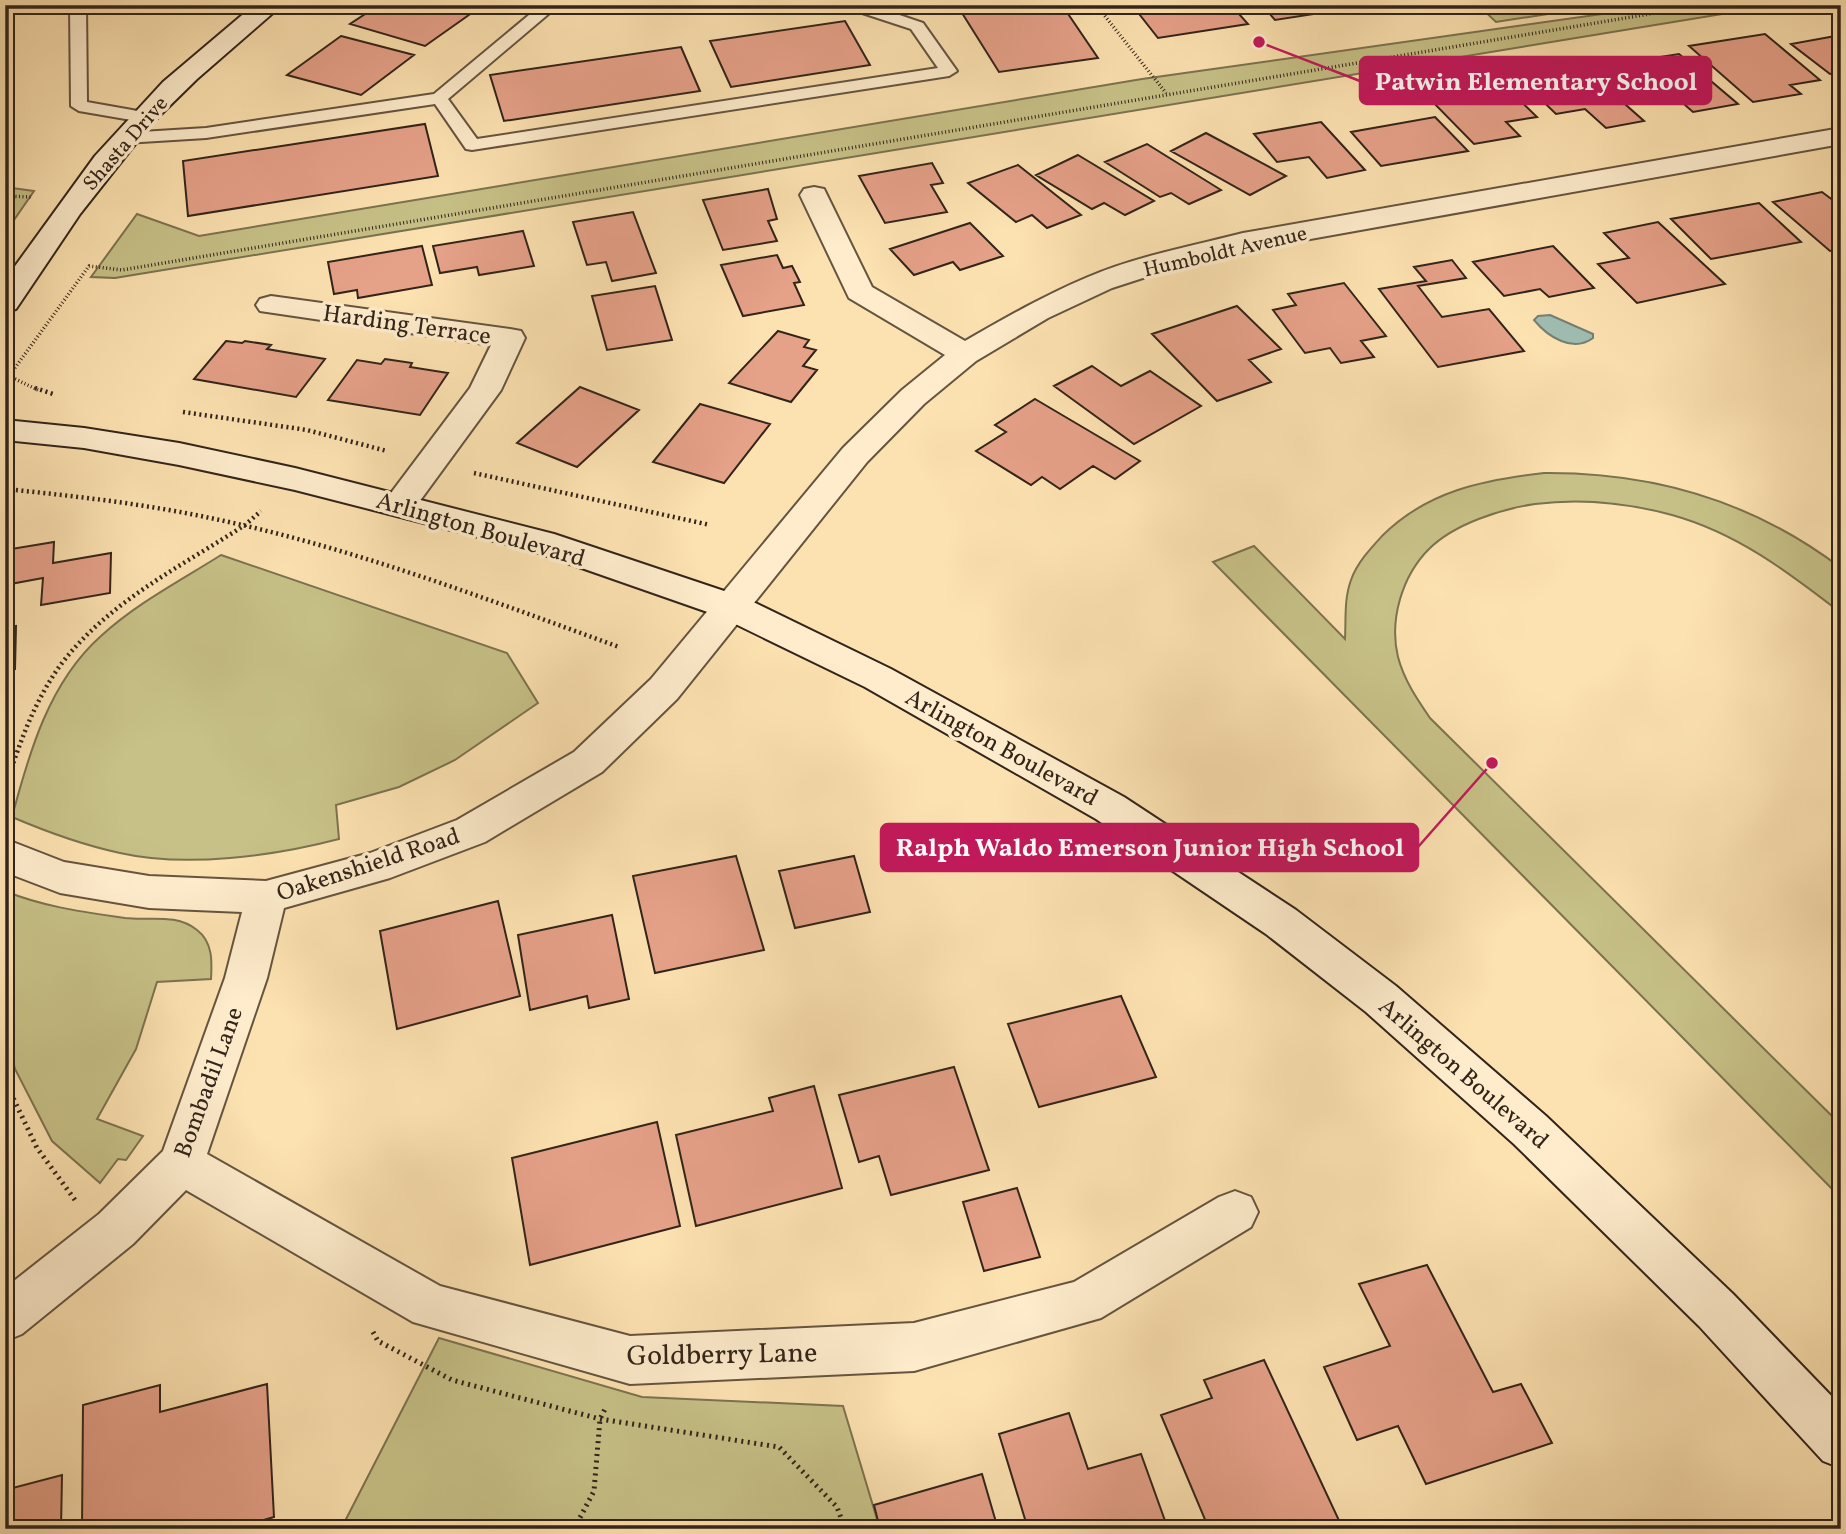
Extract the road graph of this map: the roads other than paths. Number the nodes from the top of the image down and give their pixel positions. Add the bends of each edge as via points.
1 (78, 5) edge
2 (271, 5) edge
3 (551, 5) edge
4 (853, 5) edge
5 (439, 98) junction
6 (144, 117) junction
7 (1841, 136) edge
8 (125, 138) junction
9 (814, 195) dead end
10 (5, 303) edge
11 (271, 305) dead end
12 (965, 354) junction
13 (5, 430) edge
14 (399, 505) junction
15 (732, 607) junction
16 (5, 855) edge
17 (266, 897) junction
18 (181, 1163) junction
19 (1235, 1212) dead end
20 (5, 1318) edge
21 (1841, 1443) edge

1 - 6 lane via 79,106
2 - 6 street, Shasta Drive
3 - 5 lane
4 - 5 lane via 917,26 949,71 472,145
5 - 8 lane via 206,133
6 - 8 street, Shasta Drive
7 - 12 street, Humboldt Avenue via 1243,242 1173,259 1090,287
8 - 10 street, Shasta Drive
9 - 12 street via 860,292
11 - 14 street, Harding Terrace via 510,338 485,390
12 - 15 street, Humboldt Avenue via 855,455
13 - 14 street, Arlington Boulevard via 179,454
14 - 15 street, Arlington Boulevard via 542,542
15 - 17 street, Oakenshield Road via 664,689 588,762 471,831 376,867
15 - 21 street, Arlington Boulevard via 878,678 1110,808 1281,922 1381,999 1530,1130 1716,1310
16 - 17 street, Oakenshield Road via 60,877 149,892
17 - 18 street, Bombadil Lane via 246,978
18 - 19 street, Goldberry Lane via 430,1306 630,1360 914,1347 1084,1301
18 - 20 street, Bombadil Lane via 116,1229

